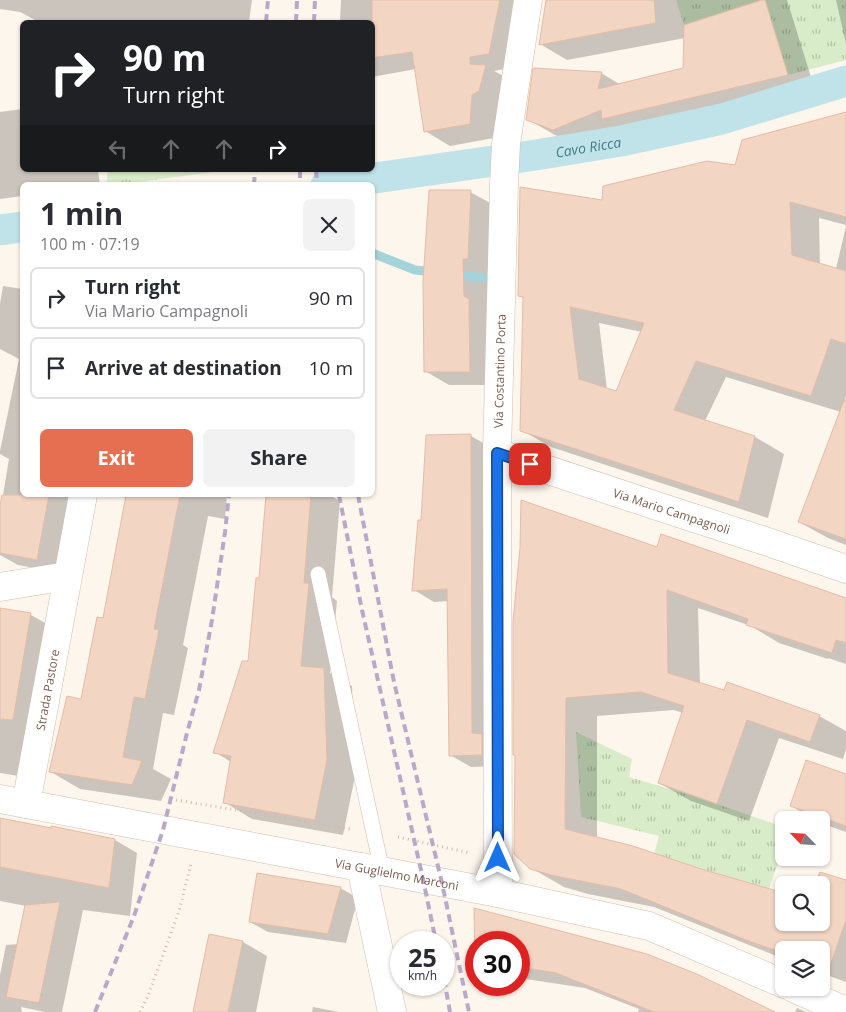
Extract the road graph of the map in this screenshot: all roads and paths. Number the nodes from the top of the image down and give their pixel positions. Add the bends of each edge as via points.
1 (528, 0) edge
2 (497, 453) junction
3 (83, 497) edge
4 (846, 569) edge
5 (318, 574) dead end
6 (67, 576) junction
7 (0, 588) edge
8 (171, 799) dead end
9 (13, 801) edge
10 (374, 833) junction
11 (198, 836) junction
12 (475, 854) dead end
13 (371, 869) junction
14 (498, 893) junction
15 (775, 980) edge
16 (815, 996) edge
17 (843, 1006) edge
18 (140, 1012) edge
19 (392, 1012) edge

1 - 2 street, Via Costantino Porta via 506,144
2 - 4 street, Via Mario Campagnoli
2 - 14 street, Via Costantino Porta
3 - 6 street, Strada Pastore
5 - 10 lane
6 - 7 street
6 - 9 street, Strada Pastore
8 - 10 path
9 - 11 street, Via Guglielmo Marconi
10 - 12 path
10 - 13 lane
11 - 13 street, Via Guglielmo Marconi
11 - 18 path via 179,911
13 - 14 street, Via Guglielmo Marconi
13 - 19 street
14 - 15 street, Via Guglielmo Marconi via 649,926
16 - 17 street

